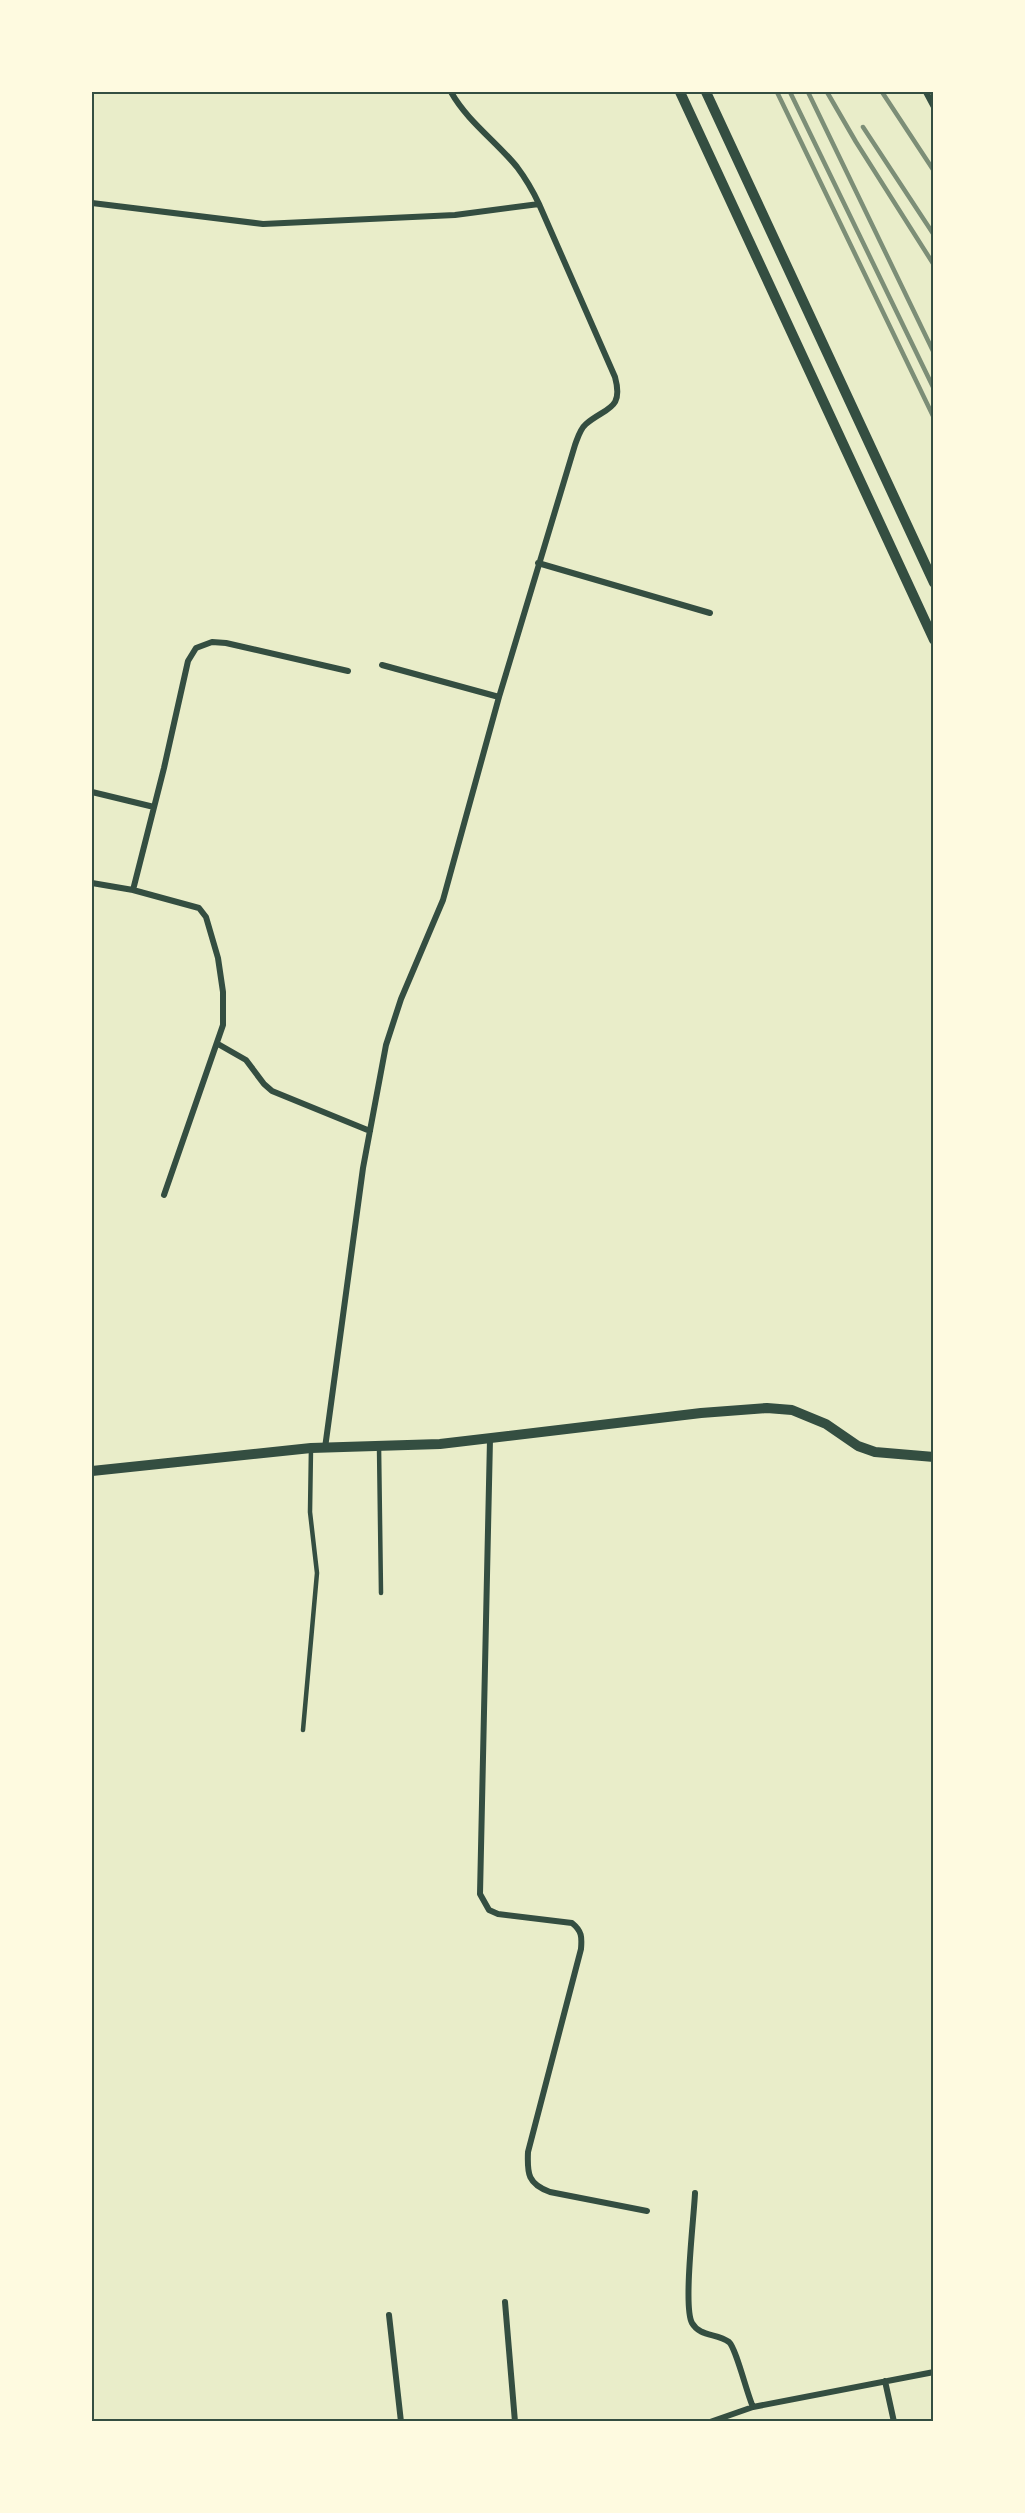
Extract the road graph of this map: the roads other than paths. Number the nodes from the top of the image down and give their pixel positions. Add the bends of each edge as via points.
1 (449, 92) edge
2 (680, 92) edge
3 (706, 92) edge
4 (926, 92) edge
5 (933, 107) edge
6 (92, 203) edge
7 (539, 204) junction
8 (538, 563) junction
9 (933, 583) edge
10 (710, 613) dead end
11 (933, 640) edge
12 (382, 665) dead end
13 (348, 671) dead end
14 (499, 698) junction
15 (92, 792) edge
16 (154, 807) junction
17 (92, 883) edge
18 (133, 890) junction
19 (218, 1044) junction
20 (370, 1131) junction
21 (164, 1195) dead end
22 (490, 1439) junction
23 (379, 1446) junction
24 (311, 1448) junction
25 (325, 1448) junction
26 (933, 1457) edge
27 (92, 1471) edge
28 (381, 1593) dead end
29 (303, 1730) dead end
30 (695, 2193) dead end
31 (647, 2211) dead end
32 (505, 2302) dead end
33 (389, 2315) dead end
34 (933, 2373) edge
35 (885, 2381) junction
36 (753, 2407) junction
37 (401, 2421) edge
38 (515, 2421) edge
39 (710, 2421) edge
40 (894, 2421) edge

1 - 7 street via 516,166
2 - 11 street
3 - 9 street
4 - 5 street
6 - 7 street via 263,224 455,215
7 - 8 street via 618,387 618,396 613,407 581,429
8 - 10 street
8 - 14 street
12 - 14 street
13 - 16 street via 225,643 212,642 196,648 188,661
14 - 20 street via 443,900 386,1045
15 - 16 street
16 - 18 street
17 - 18 street
18 - 19 street via 193,905 206,917 223,992 223,1025
19 - 20 street via 246,1060 272,1091
19 - 21 street
20 - 25 street
22 - 23 street
22 - 26 street via 767,1408 792,1410 875,1452
22 - 31 street via 480,1894 489,1910 498,1914 572,1923 582,1936 528,2152 529,2174 537,2187 550,2192
23 - 25 street
23 - 28 lane
24 - 25 street
24 - 27 street
24 - 29 lane via 310,1512 317,1573
30 - 36 street via 691,2322 702,2333 722,2339 734,2348
32 - 38 street
33 - 37 street
34 - 35 street
35 - 36 street
35 - 40 street
36 - 39 street

